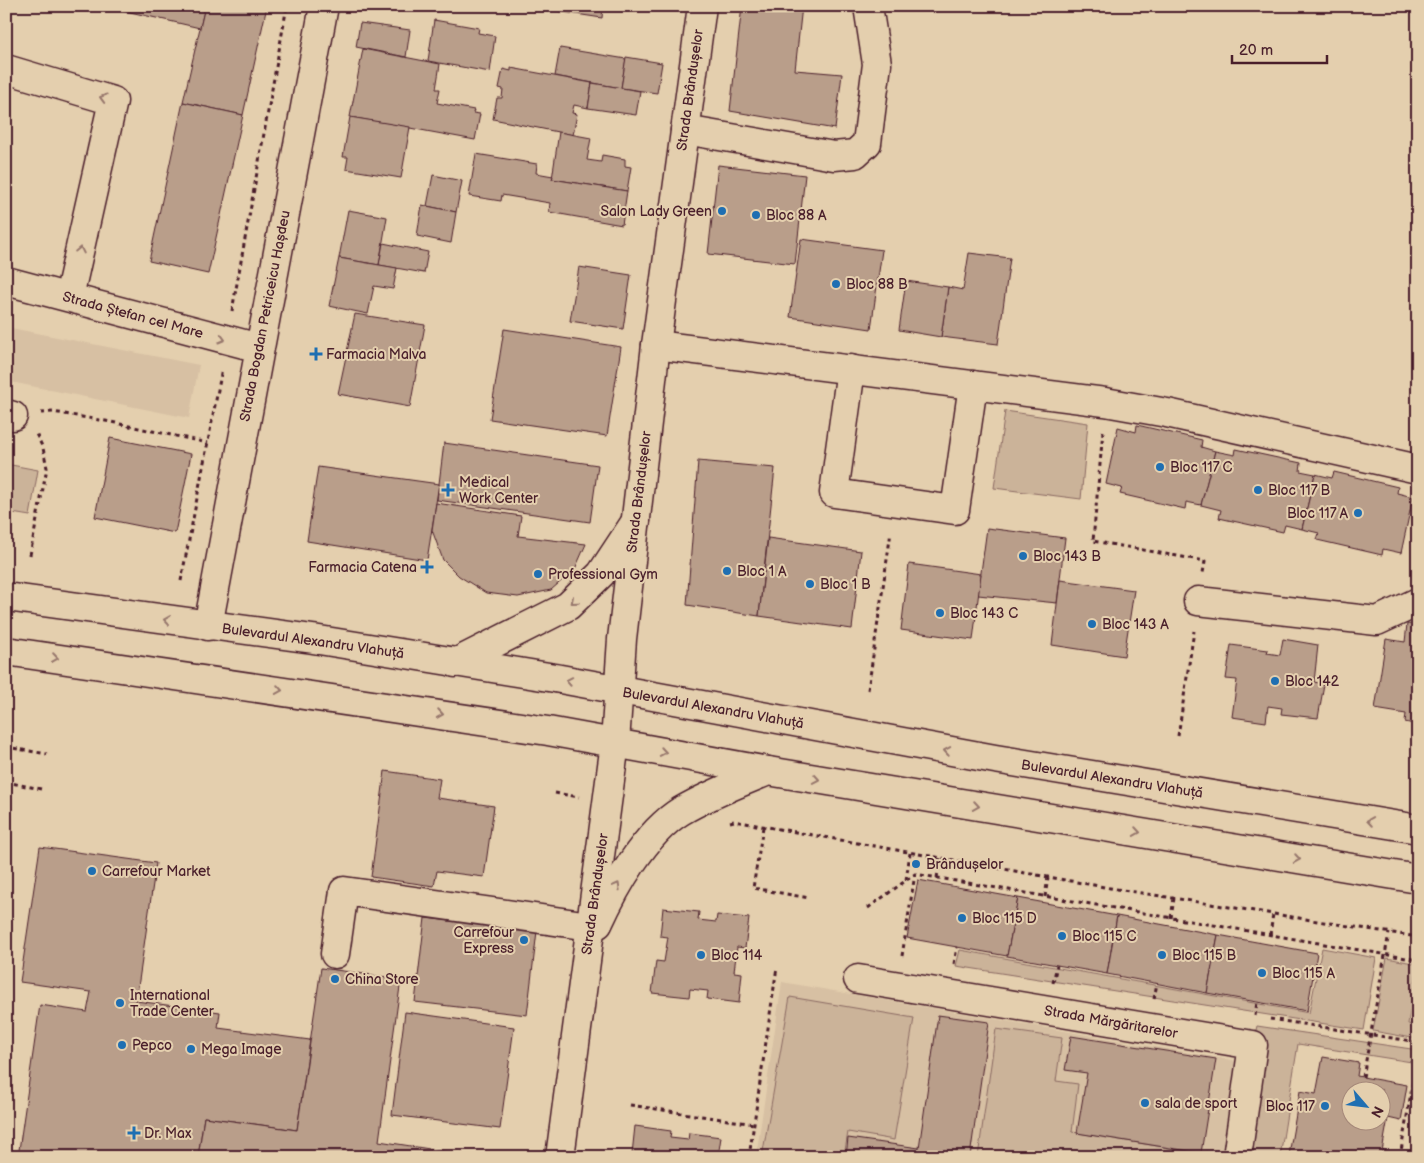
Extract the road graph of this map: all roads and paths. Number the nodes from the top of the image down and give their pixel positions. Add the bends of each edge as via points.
1 (287, 6) edge
2 (324, 6) edge
3 (702, 6) edge
4 (868, 6) edge
5 (6, 69) edge
6 (685, 130) junction
7 (6, 281) edge
8 (69, 297) junction
9 (227, 340) junction
10 (656, 345) junction
11 (259, 348) junction
12 (851, 369) junction
13 (973, 385) junction
14 (1106, 402) junction
15 (10, 415) edge
16 (208, 443) junction
17 (1418, 469) edge
18 (895, 502) junction
19 (636, 521) junction
20 (30, 555) dead end
21 (181, 581) dead end
22 (6, 597) edge
23 (1198, 601) junction
24 (1418, 602) edge
25 (208, 626) junction
26 (6, 651) edge
27 (455, 663) junction
28 (868, 690) dead end
29 (617, 691) junction
30 (1178, 736) dead end
31 (615, 743) junction
32 (6, 747) edge
33 (46, 754) dead end
34 (768, 771) junction
35 (6, 782) edge
36 (41, 789) dead end
37 (726, 824) dead end
38 (763, 826) junction
39 (1418, 829) edge
40 (910, 853) junction
41 (940, 858) junction
42 (915, 874) junction
43 (1048, 877) junction
44 (937, 878) junction
45 (1418, 879) edge
46 (906, 881) junction
47 (1045, 896) junction
48 (809, 898) dead end
49 (1174, 898) junction
50 (868, 908) dead end
51 (1273, 914) junction
52 (1171, 918) junction
53 (1389, 933) junction
54 (1270, 935) junction
55 (589, 936) junction
56 (1418, 937) edge
57 (957, 947) dead end
58 (335, 954) dead end
59 (1384, 954) junction
60 (910, 960) dead end
61 (1418, 960) edge
62 (1057, 965) dead end
63 (777, 966) dead end
64 (962, 969) dead end
65 (858, 979) dead end
66 (1044, 982) dead end
67 (1053, 983) junction
68 (1157, 984) dead end
69 (1062, 985) dead end
70 (1145, 998) dead end
71 (1154, 1000) junction
72 (1163, 1001) dead end
73 (1257, 1002) dead end
74 (1248, 1015) dead end
75 (1254, 1016) junction
76 (1369, 1034) junction
77 (1418, 1042) edge
78 (1418, 1052) edge
79 (1363, 1077) dead end
80 (630, 1105) dead end
81 (754, 1124) junction
82 (560, 1157) edge
83 (749, 1157) edge
84 (1237, 1157) edge
85 (1400, 1157) edge

1 - 9 path
2 - 11 main road, Strada Bogdan Petriceicu Hașdeu
3 - 6 main road, Strada Brândușelor
4 - 6 main road via 877,64 867,144 855,154 834,156
8 -> 5 main road via 113,101
6 - 10 main road, Strada Brândușelor
7 - 8 main road, Strada Ștefan cel Mare
8 -> 9 main road, Strada Ștefan cel Mare
9 - 11 main road, Strada Ștefan cel Mare
9 - 16 path
10 - 12 main road
10 - 19 main road, Strada Brândușelor
11 - 25 main road, Strada Bogdan Petriceicu Hașdeu
12 - 13 main road
12 - 18 main road via 834,493
13 - 14 main road
13 - 18 main road via 954,510
14 - 17 main road
14 - 23 path via 1093,541 1205,561
15 - 16 path via 52,412
15 - 20 path via 36,434 47,468
16 - 21 path
18 - 28 path
19 -> 27 main road via 601,574 568,606
19 - 29 main road, Strada Brândușelor
25 -> 22 main road, Bulevardul Alexandru Vlahuță
23 - 24 main road via 1377,622
23 - 30 path
25 - 27 main road, Bulevardul Alexandru Vlahuță via 313,639
26 -> 31 main road via 231,682
29 -> 27 main road, Bulevardul Alexandru Vlahuță
29 - 31 main road, Strada Brândușelor
39 -> 29 main road, Bulevardul Alexandru Vlahuță via 995,759
31 -> 34 main road
31 - 55 main road, Strada Brândușelor
32 - 33 path
34 -> 45 main road
55 -> 34 main road via 625,872 650,840 680,812
35 - 36 path
37 - 38 path via 734,821
38 - 40 path
38 - 48 path via 753,888
40 - 41 path
40 - 46 path
41 - 43 path
41 - 44 path
42 - 44 path
42 - 46 path
42 - 60 path via 901,959
43 - 47 path
43 - 49 path
44 - 47 path
46 - 50 path
47 - 52 path
49 - 51 path
49 - 52 path
51 - 53 path
51 - 54 path
52 - 54 path
53 - 56 path
53 - 59 path
54 - 59 path
55 - 58 main road via 344,890
55 - 82 main road, Strada Brândușelor
57 - 64 path via 953,967
59 - 61 path
59 - 76 path
62 - 67 path
63 - 81 path
65 - 84 main road, Strada Mărgăritarelor via 1254,1045
66 - 67 path
67 - 69 path
68 - 71 path
70 - 71 path
71 - 72 path
73 - 75 path
74 - 75 path
75 - 76 path
76 - 77 path
76 - 79 path
78 - 85 path
80 - 81 path
81 - 83 path

